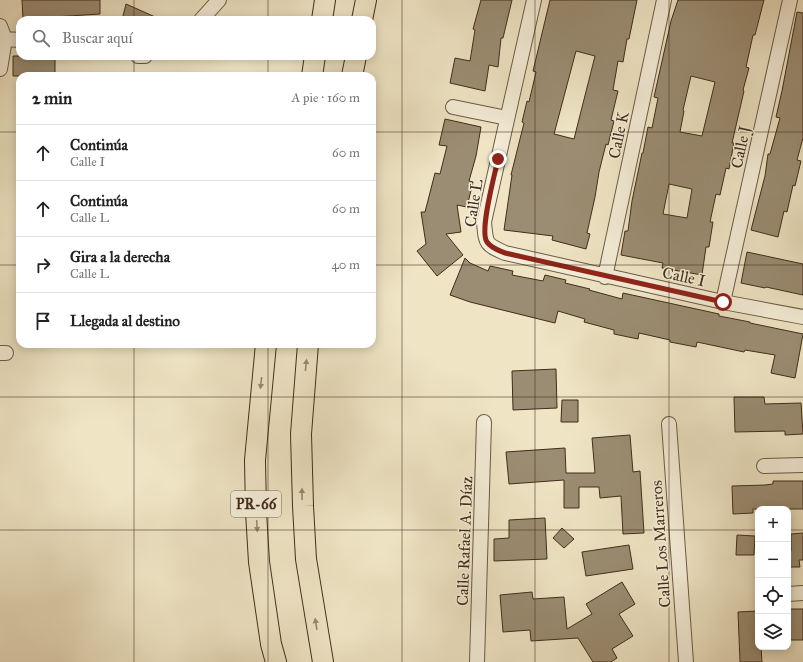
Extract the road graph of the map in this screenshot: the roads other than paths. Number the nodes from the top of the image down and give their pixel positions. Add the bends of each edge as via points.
1 (219, 0) edge
2 (325, 0) edge
3 (366, 0) edge
4 (534, 0) edge
5 (664, 0) edge
6 (790, 0) edge
7 (205, 16) edge
8 (323, 16) edge
9 (363, 16) edge
10 (0, 26) edge
11 (5, 39) junction
12 (16, 40) edge
13 (314, 60) edge
14 (355, 60) edge
15 (0, 69) edge
16 (313, 72) edge
17 (353, 72) edge
18 (452, 107) dead end
19 (507, 118) junction
20 (605, 276) junction
21 (723, 302) junction
22 (803, 317) edge
23 (266, 348) edge
24 (308, 348) edge
25 (484, 422) dead end
26 (669, 424) dead end
27 (803, 464) edge
28 (764, 466) dead end
29 (803, 593) edge
30 (791, 594) edge
31 (276, 662) edge
32 (323, 662) edge
33 (477, 662) edge
34 (686, 662) edge

1 - 7 street
2 - 8 highway
3 - 9 highway
4 - 19 street, Calle L
5 - 20 street, Calle K
6 - 21 street, Calle J
10 - 11 street
11 - 12 street
11 - 15 street
13 - 16 highway
14 - 17 highway
18 - 19 street
19 - 20 street, Calle L via 484,222 485,240 492,247 505,253
20 - 21 street, Calle I
21 - 22 street, Calle I
23 -> 31 highway, PR-66 via 255,460 256,512 259,562
32 -> 24 highway, PR-66 via 306,559 303,506 301,434
25 - 33 street, Calle Rafael A. Díaz
26 - 34 street, Calle Los Marreros
27 - 28 street
29 - 30 street

